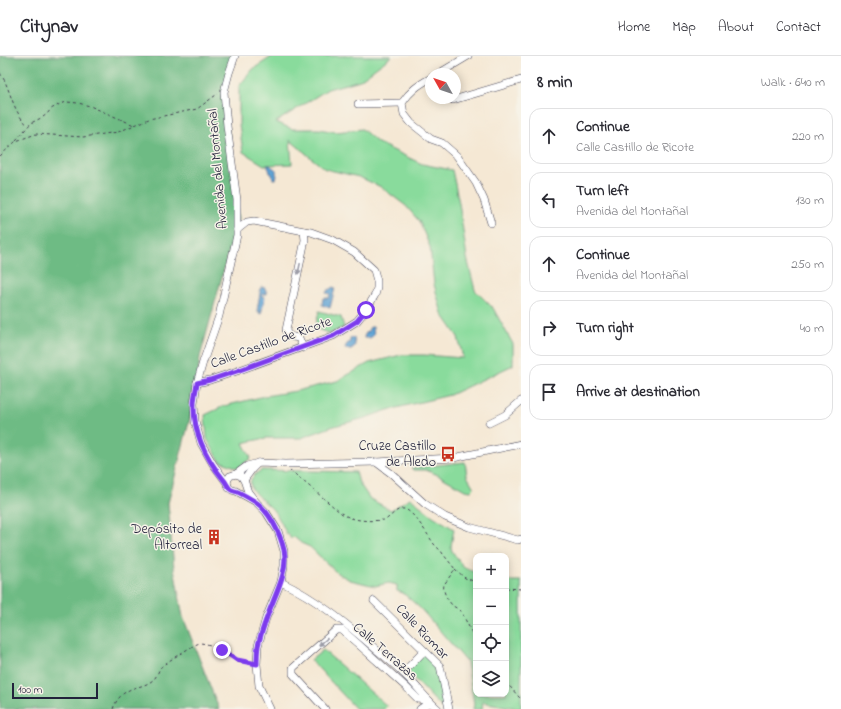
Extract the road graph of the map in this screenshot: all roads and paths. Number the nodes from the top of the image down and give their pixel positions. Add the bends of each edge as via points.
1 (235, 56) edge
2 (468, 56) edge
3 (448, 68) edge
4 (0, 73) edge
5 (521, 80) edge
6 (425, 81) edge
7 (224, 92) junction
8 (461, 98) edge
9 (402, 103) junction
10 (358, 104) dead end
11 (135, 125) junction
12 (28, 126) junction
13 (16, 141) junction
14 (0, 156) edge
15 (491, 223) dead end
16 (236, 230) junction
17 (304, 231) junction
18 (303, 348) junction
19 (197, 383) junction
20 (521, 401) edge
21 (489, 423) dead end
22 (521, 444) edge
23 (376, 462) junction
24 (258, 463) junction
25 (213, 464) junction
26 (286, 464) junction
27 (235, 474) junction
28 (244, 481) junction
29 (227, 483) junction
30 (236, 491) junction
31 (256, 502) junction
32 (521, 539) edge
33 (455, 569) junction
34 (473, 581) edge
35 (281, 582) junction
36 (509, 588) edge
37 (521, 589) edge
38 (374, 601) dead end
39 (473, 635) edge
40 (424, 651) junction
41 (257, 664) junction
42 (403, 673) junction
43 (509, 686) edge
44 (418, 699) junction
45 (521, 699) edge
46 (430, 702) junction
47 (113, 709) edge
48 (270, 709) edge
49 (325, 709) edge
50 (420, 709) edge
51 (438, 709) edge
52 (449, 709) edge

1 - 7 street, Avenida del Montañal
2 - 3 street
4 - 12 path via 20,117
5 - 8 street
6 - 9 street via 408,94
7 - 11 path via 197,109 149,119
7 - 16 street, Avenida del Montañal via 237,200
9 - 10 street
9 - 15 street via 404,114 411,123 457,156 476,183
11 - 12 path via 90,106 67,102 51,109
11 - 13 path via 118,132 83,137 36,134
12 - 13 path
13 - 14 path
16 - 17 street, Calle Castillo de Ricote via 247,222 254,221
16 - 19 street, Avenida del Montañal via 219,316
17 -> 18 street via 305,240 286,330 288,334 299,338
17 - 18 street, Calle Castillo de Ricote via 333,240 354,252 374,270 377,281 375,296 357,321 333,336
18 - 19 street, Calle Castillo de Ricote
19 - 25 street, Avenida del Montañal via 195,421 201,443
20 - 21 street via 505,415
22 - 23 street via 453,458
23 - 26 street
23 - 32 street via 445,517 469,528
24 - 26 street
24 - 27 street via 247,466
24 - 28 street
25 - 27 street
25 - 29 street, Avenida del Montañal
26 - 33 path via 290,471 341,513 351,518 387,520 399,510 407,510
27 - 28 street via 241,476
27 - 29 street via 230,476
28 - 30 street via 242,488
28 - 31 street
29 - 30 street via 228,488
30 - 31 street
31 - 35 street via 278,531 284,551
33 - 34 path
33 - 39 path via 444,585 444,590 452,604 461,611
35 - 41 street via 266,618 258,646
35 - 42 street via 317,602 359,634
36 - 37 path
38 - 40 street, Calle Riomar
40 - 42 street
40 - 52 street, Calle Riomar via 440,666
41 - 47 path via 237,660 210,645 195,644 162,666 154,679 146,685 132,689 119,697
41 - 48 street via 259,686
42 - 46 street
43 - 45 path
44 - 46 street, Calle Terrazas
44 -> 49 street, Calle Terrazas via 342,630 336,630 293,668 293,674
44 - 50 street
46 - 50 street
46 - 51 street

